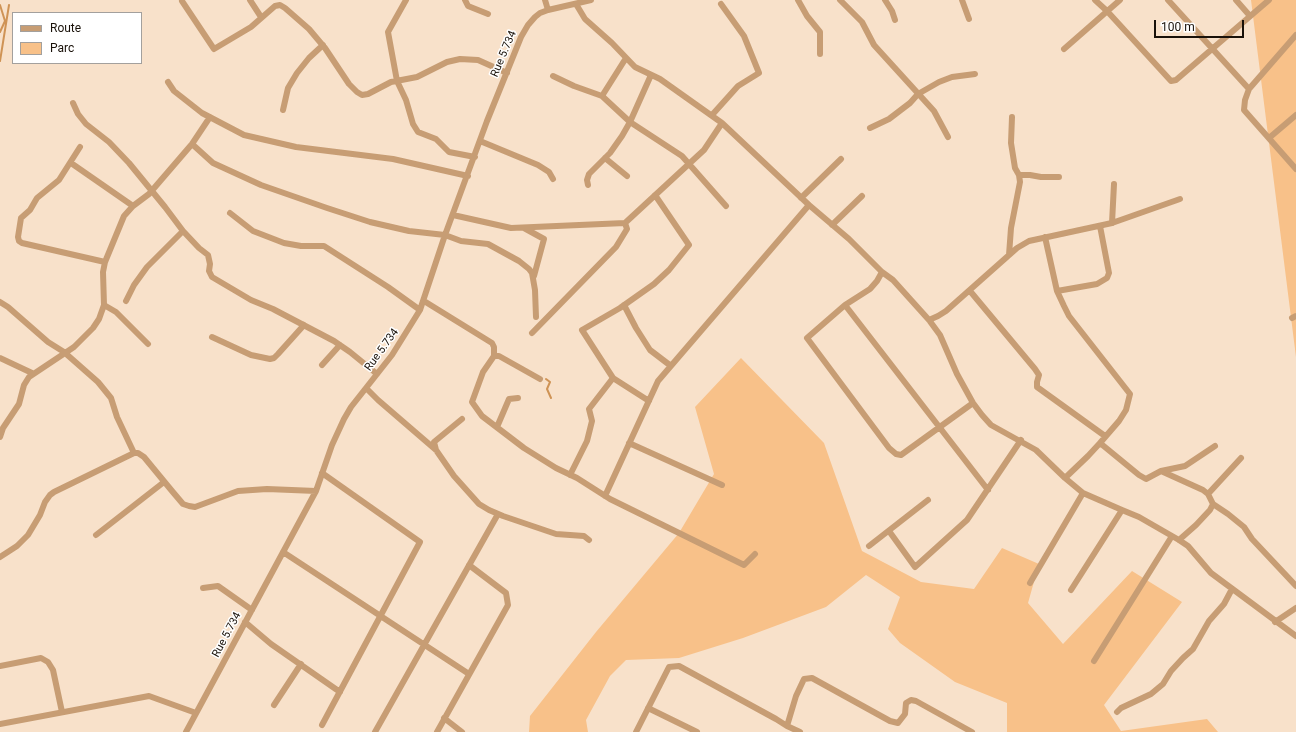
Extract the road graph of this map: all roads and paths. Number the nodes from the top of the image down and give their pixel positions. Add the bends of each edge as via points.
1 (250, 0) edge
2 (406, 0) edge
3 (465, 0) edge
4 (545, 0) edge
5 (590, 0) edge
6 (840, 0) edge
7 (885, 0) edge
8 (962, 0) edge
9 (1095, 0) edge
10 (1120, 0) edge
11 (1168, 0) edge
12 (1236, 0) edge
13 (1269, 0) edge
14 (182, 1) edge
15 (800, 1) edge
16 (278, 3) edge
17 (576, 4) junction
18 (721, 4) dead end
19 (548, 10) junction
20 (1108, 11) junction
21 (488, 14) dead end
22 (1250, 16) junction
23 (262, 17) junction
24 (969, 19) dead end
25 (895, 20) dead end
26 (1296, 35) edge
27 (323, 45) junction
28 (1064, 49) dead end
29 (1212, 49) junction
30 (820, 54) dead end
31 (626, 58) junction
32 (507, 73) junction
33 (975, 74) dead end
34 (651, 75) junction
35 (553, 76) dead end
36 (397, 81) junction
37 (168, 82) dead end
38 (1249, 89) junction
39 (918, 94) junction
40 (602, 96) junction
41 (72, 103) dead end
42 (283, 110) dead end
43 (712, 115) junction
44 (1296, 115) edge
45 (210, 117) junction
46 (1012, 117) dead end
47 (630, 122) junction
48 (722, 123) junction
49 (870, 128) dead end
50 (948, 137) dead end
51 (1269, 138) junction
52 (480, 141) junction
53 (192, 144) junction
54 (80, 147) dead end
55 (475, 157) junction
56 (604, 158) junction
57 (842, 159) dead end
58 (71, 163) junction
59 (689, 163) junction
60 (1296, 169) edge
61 (468, 176) junction
62 (627, 176) dead end
63 (1018, 176) junction
64 (1059, 177) dead end
65 (553, 179) dead end
66 (1114, 184) dead end
67 (588, 185) dead end
68 (152, 191) junction
69 (655, 195) junction
70 (862, 196) dead end
71 (802, 198) junction
72 (1180, 199) dead end
73 (809, 205) junction
74 (133, 206) junction
75 (726, 206) dead end
76 (230, 213) dead end
77 (453, 215) junction
78 (625, 223) junction
79 (1112, 223) junction
80 (832, 225) junction
81 (1100, 226) junction
82 (522, 228) junction
83 (183, 231) junction
84 (445, 235) junction
85 (1046, 237) junction
86 (1009, 255) junction
87 (105, 262) junction
88 (882, 272) junction
89 (534, 276) junction
90 (970, 291) junction
91 (1057, 291) junction
92 (126, 301) dead end
93 (424, 301) junction
94 (0, 302) edge
95 (104, 305) junction
96 (624, 305) junction
97 (845, 305) junction
98 (420, 310) junction
99 (536, 317) dead end
100 (929, 320) junction
101 (304, 325) junction
102 (532, 333) dead end
103 (212, 337) dead end
104 (148, 344) dead end
105 (340, 345) junction
106 (64, 352) junction
107 (494, 356) junction
108 (0, 358) edge
109 (322, 365) dead end
110 (671, 366) junction
111 (32, 373) junction
112 (377, 374) junction
113 (613, 378) junction
114 (540, 379) dead end
115 (366, 388) junction
116 (518, 398) dead end
117 (649, 401) junction
118 (973, 403) junction
119 (462, 419) dead end
120 (940, 426) junction
121 (497, 427) junction
122 (2, 428) edge
123 (1105, 436) junction
124 (0, 437) edge
125 (1021, 440) junction
126 (1100, 442) junction
127 (629, 443) junction
128 (1215, 446) dead end
129 (436, 450) junction
130 (134, 453) junction
131 (1241, 458) dead end
132 (1161, 471) junction
133 (322, 473) junction
134 (570, 475) junction
135 (1065, 478) junction
136 (164, 482) junction
137 (722, 485) dead end
138 (988, 490) junction
139 (316, 491) junction
140 (1083, 493) junction
141 (1208, 494) junction
142 (605, 496) junction
143 (928, 500) dead end
144 (1213, 504) junction
145 (1122, 510) junction
146 (498, 514) junction
147 (888, 531) junction
148 (96, 535) dead end
149 (1172, 536) junction
150 (589, 540) dead end
151 (1179, 540) junction
152 (869, 546) dead end
153 (283, 552) junction
154 (755, 554) dead end
155 (0, 558) edge
156 (469, 565) junction
157 (1030, 582) dead end
158 (1296, 586) edge
159 (203, 588) dead end
160 (1071, 590) dead end
161 (1232, 590) junction
162 (1296, 608) edge
163 (252, 610) junction
164 (380, 617) junction
165 (245, 622) junction
166 (1275, 622) junction
167 (1296, 636) edge
168 (424, 645) junction
169 (1094, 661) dead end
170 (301, 664) junction
171 (0, 666) edge
172 (469, 674) junction
173 (340, 692) junction
174 (274, 705) dead end
175 (648, 708) junction
176 (62, 712) junction
177 (1117, 712) dead end
178 (196, 713) junction
179 (444, 718) junction
180 (0, 724) edge
181 (322, 725) dead end
182 (787, 726) junction
183 (186, 732) edge
184 (376, 732) edge
185 (437, 732) edge
186 (462, 732) edge
187 (636, 732) edge
188 (697, 732) edge
189 (800, 732) edge
190 (972, 732) edge

1 - 23 street
2 - 36 street via 388,32
3 - 21 street via 468,6
4 - 19 street
5 - 17 street, Rue 5.734
6 - 39 street via 862,22 874,45
7 - 25 street
8 - 24 street
9 - 20 street
10 - 20 street
11 - 29 street
12 - 22 street
13 - 22 street
14 - 23 street via 214,49 251,27
15 - 30 street via 807,16 820,32
16 - 23 street
16 - 27 street via 295,16
17 - 19 street, Rue 5.734
17 - 31 street via 585,19
18 - 43 street via 744,36 759,72 738,86
19 - 32 street, Rue 5.734 via 535,17 528,25
20 - 28 street
20 - 29 street via 1171,82
22 - 29 street
26 - 38 street
27 - 36 street via 349,84 362,95
27 - 42 street via 288,88
29 - 38 street
31 - 34 street via 634,67
31 - 40 street
32 - 36 street via 478,60 460,59 447,62 417,77
32 - 52 street, Rue 5.734
33 - 39 street via 952,77
34 - 43 street
34 - 47 street
35 - 40 street
36 - 55 street via 418,132 436,140 449,152
37 - 45 street via 174,91
38 - 51 street via 1244,110
39 - 49 street via 889,119
39 - 50 street via 934,111
40 - 47 street
41 - 68 street via 86,124 129,163
43 - 48 street
44 - 51 street
45 - 53 street
45 - 61 street via 244,135 281,144 393,159
46 - 63 street via 1011,143 1014,168
47 - 56 street via 616,145
47 - 59 street
48 - 59 street via 704,150
48 - 71 street
51 - 60 street
52 - 55 street, Rue 5.734
52 - 65 street via 538,165 549,172
53 - 68 street
53 - 84 street via 213,163 261,185 370,222 409,231
54 - 58 street
55 - 61 street, Rue 5.734
56 - 62 street
56 - 67 street via 589,174
57 - 71 street
58 - 74 street
58 - 87 street via 60,180 36,198 22,218 19,241
59 - 69 street
59 - 75 street
61 - 77 street, Rue 5.734
63 - 64 street
63 - 86 street via 1020,182 1011,228
66 - 79 street
68 - 74 street
68 - 83 street
69 - 78 street
69 - 96 street via 689,245 654,284
70 - 80 street
71 - 73 street
72 - 79 street
73 - 80 street
73 - 110 street
74 - 87 street via 124,216
76 - 98 street via 253,231 284,244 324,246 388,286
77 - 82 street
77 - 84 street, Rue 5.734
78 - 82 street
78 - 102 street via 626,229 616,247
79 - 81 street
80 - 88 street
81 - 85 street
81 - 91 street via 1109,273 1107,278 1097,284
82 - 89 street via 544,239
83 - 92 street via 147,267
83 - 101 street via 208,256 212,277 251,300
84 - 89 street via 461,241 488,244 519,261 530,269
84 - 93 street, Rue 5.734
85 - 86 street via 1023,244
85 - 91 street
86 - 90 street
87 - 95 street
88 - 97 street via 870,289
88 - 100 street via 893,280
89 - 99 street
90 - 100 street via 946,311
90 - 123 street via 1035,369 1039,375 1038,387
91 - 123 street via 1070,316 1130,394 1126,410
93 - 98 street, Rue 5.734
93 - 107 street via 492,343
94 - 106 street
95 - 104 street via 116,312
95 - 106 street via 100,320 74,347
96 - 110 street via 650,350
96 - 113 street via 582,330
97 - 120 street
97 - 120 street via 807,338 889,448 901,455
98 - 112 street, Rue 5.734
100 - 118 street via 940,335
101 - 103 street via 278,354 270,359 251,355
101 - 105 street
105 - 109 street
105 - 112 street
106 - 111 street
106 - 130 street via 98,382 111,398 117,418
107 - 114 street via 499,356
107 - 121 street via 483,372 471,401 482,416
108 - 111 street
110 - 117 street via 658,381
111 - 122 street via 26,380 19,404
112 - 115 street, Rue 5.734
113 - 117 street
113 - 134 street via 589,408 592,421 589,434
115 - 129 street
115 - 133 street, Rue 5.734 via 344,419
116 - 121 street via 509,399
117 - 127 street
118 - 120 street
118 - 125 street via 991,425
119 - 129 street via 434,442
120 - 138 street
121 - 134 street via 524,448
122 - 124 street
123 - 126 street
125 - 135 street via 1036,450
125 - 138 street
126 - 132 street via 1143,478 1151,478
126 - 135 street
127 - 137 street
127 - 142 street
128 - 132 street via 1185,466
129 - 146 street via 473,498
130 - 136 street via 144,457
130 - 155 street via 50,495 28,535
131 - 141 street
132 - 141 street
133 - 139 street, Rue 5.734
133 - 164 street via 420,542
134 - 142 street
135 - 140 street
136 - 139 street via 183,504 195,507 238,491 267,488
136 - 148 street
138 - 147 street via 968,520 915,567
139 - 153 street, Rue 5.734
140 - 145 street
140 - 157 street
141 - 144 street
142 - 154 street via 744,565
143 - 147 street
144 - 151 street via 1196,525
144 - 158 street via 1244,527
145 - 149 street via 1139,516
145 - 160 street
146 - 150 street via 556,534 584,536
146 - 156 street
147 - 152 street
149 - 151 street
149 - 169 street
151 - 161 street
153 - 163 street, Rue 5.734
153 - 164 street
156 - 168 street
156 - 172 street via 506,593 508,605
159 - 163 street via 218,586
161 - 166 street
161 - 177 street via 1209,621 1193,650 1171,671 1163,684 1151,694
162 - 166 street
163 - 165 street, Rue 5.734
164 - 168 street
164 - 173 street
165 - 170 street
165 - 178 street, Rue 5.734
166 - 167 street
168 - 172 street
168 - 184 street
170 - 173 street
170 - 174 street
171 - 176 street via 41,658 48,662 53,670
172 - 179 street
173 - 181 street
175 - 182 street via 669,667 679,666
175 - 187 street
175 - 188 street
176 - 178 street via 148,696
176 - 180 street
178 - 183 street, Rue 5.734
179 - 185 street
179 - 186 street
182 - 189 street
182 - 190 street via 804,679 812,678 890,721 898,723 905,714 906,703 910,700

